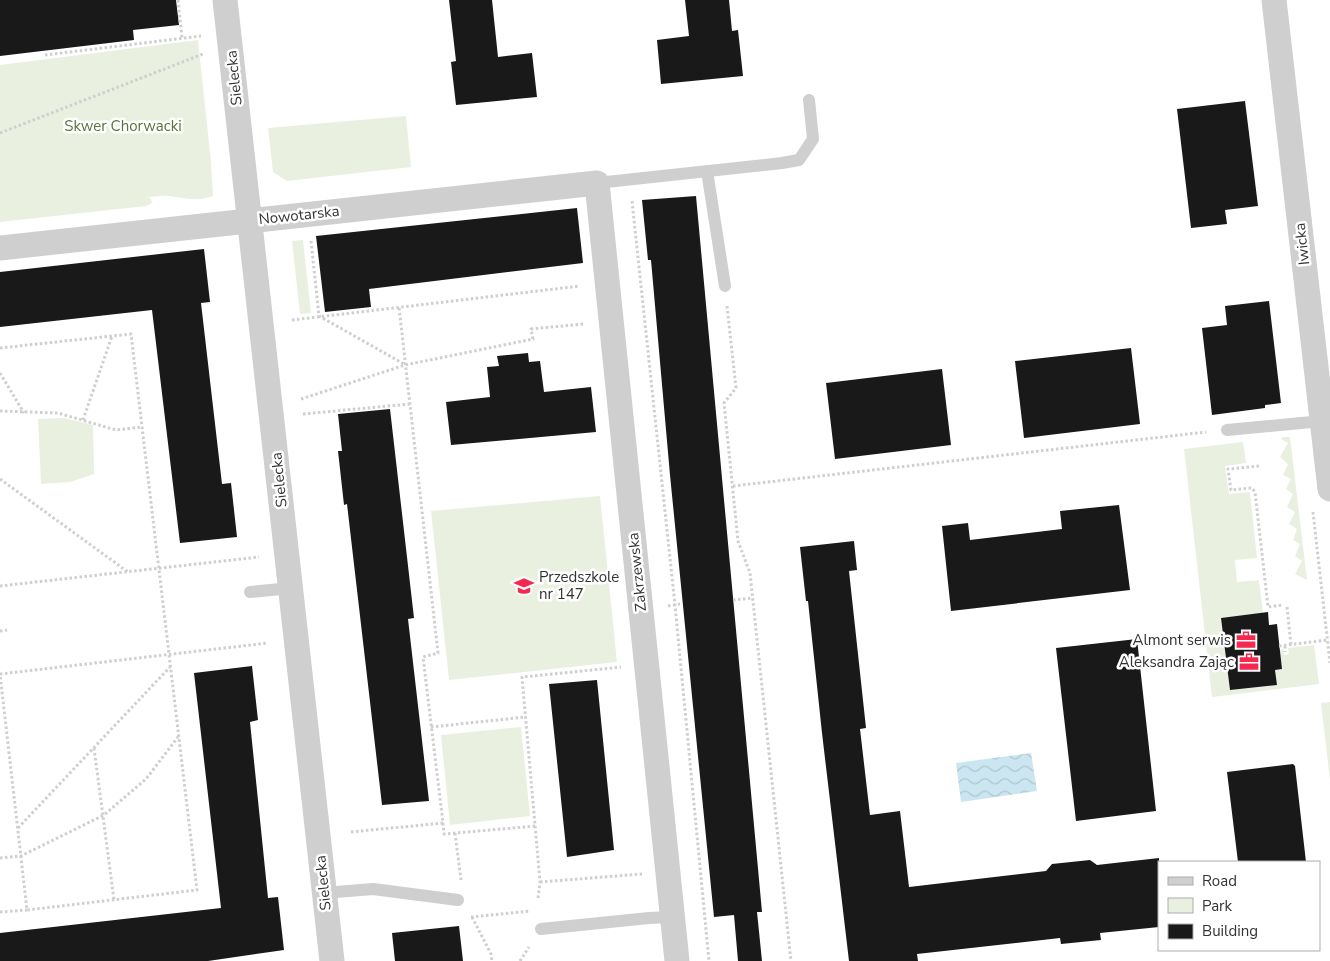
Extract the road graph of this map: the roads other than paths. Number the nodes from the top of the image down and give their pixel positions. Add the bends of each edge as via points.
1 (225, 0) edge
2 (1274, 0) edge
3 (809, 100) dead end
4 (707, 171) junction
5 (598, 190) junction
6 (250, 221) junction
7 (0, 248) edge
8 (725, 286) road end
9 (1324, 392) edge
10 (1322, 421) junction
11 (1227, 430) road end
12 (1330, 489) edge
13 (291, 588) junction
14 (250, 592) dead end
15 (323, 893) junction
16 (458, 900) dead end
17 (672, 917) junction
18 (541, 930) dead end
19 (332, 961) edge
20 (677, 961) edge

1 - 6 street, Sielecka
2 - 9 street, Iwicka
3 - 4 lane via 813,139 799,160
4 - 5 lane
4 - 8 lane
5 - 6 street, Nowotarska
5 - 17 street, Zakrzewska
6 - 7 street, Nowotarska
6 - 13 street, Sielecka
9 - 10 street, Iwicka
10 - 11 lane
10 - 12 street, Iwicka
13 - 14 lane
13 - 15 street, Sielecka
15 - 16 lane via 374,889
15 - 19 street, Sielecka
17 - 18 lane
17 - 20 street, Zakrzewska

